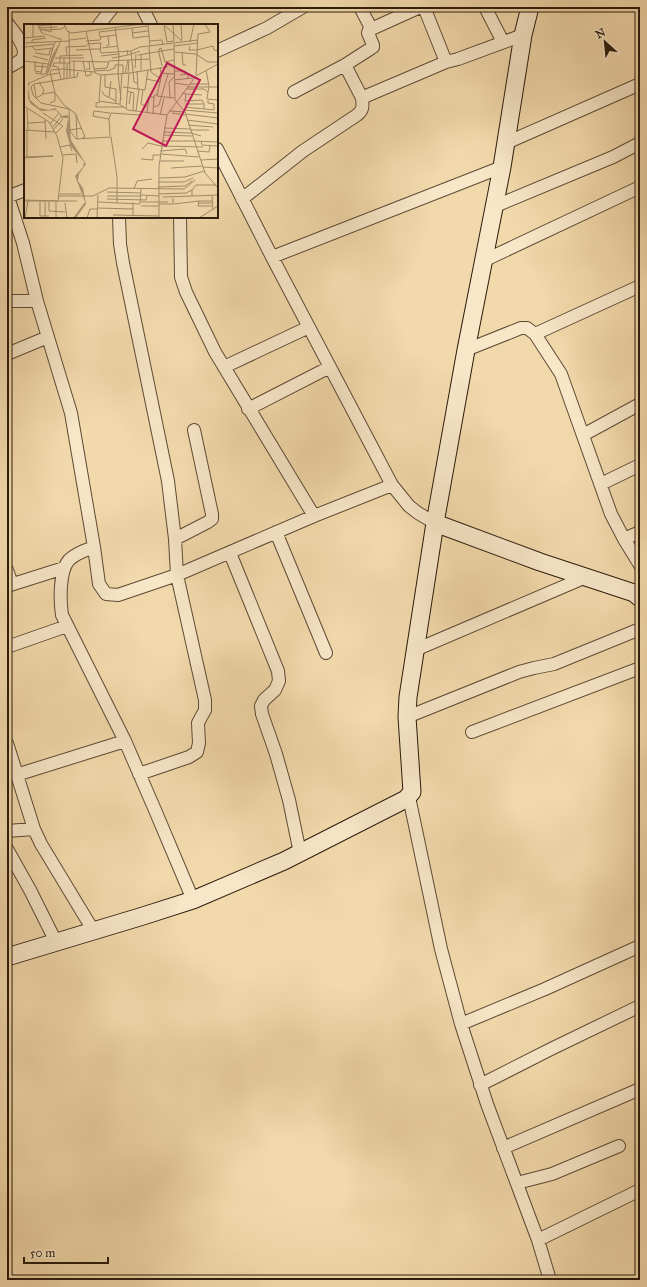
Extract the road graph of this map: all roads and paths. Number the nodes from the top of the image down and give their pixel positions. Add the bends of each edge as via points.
1 (113, 7) edge
2 (142, 7) edge
3 (302, 7) edge
4 (360, 7) edge
5 (485, 7) edge
6 (530, 7) edge
7 (424, 8) edge
8 (7, 23) edge
9 (100, 24) edge
10 (150, 24) edge
11 (371, 28) junction
12 (523, 35) junction
13 (503, 42) junction
14 (24, 50) edge
15 (218, 51) edge
16 (24, 56) edge
17 (446, 62) junction
18 (345, 65) junction
19 (7, 68) edge
20 (640, 84) edge
21 (294, 92) dead end
22 (362, 98) junction
23 (506, 143) junction
24 (640, 143) edge
25 (218, 154) edge
26 (502, 167) junction
27 (640, 187) edge
28 (24, 190) edge
29 (8, 197) edge
30 (242, 199) junction
31 (493, 207) junction
32 (119, 218) edge
33 (180, 218) edge
34 (272, 257) junction
35 (483, 261) junction
36 (640, 286) edge
37 (7, 300) edge
38 (37, 301) junction
39 (309, 327) junction
40 (535, 334) junction
41 (48, 337) junction
42 (466, 350) junction
43 (7, 354) edge
44 (224, 367) junction
45 (330, 367) junction
46 (640, 404) edge
47 (248, 409) junction
48 (194, 430) dead end
49 (583, 435) junction
50 (640, 465) edge
51 (601, 484) junction
52 (392, 485) junction
53 (314, 516) junction
54 (435, 522) junction
55 (276, 532) junction
56 (640, 532) edge
57 (175, 539) junction
58 (624, 539) junction
59 (94, 547) junction
60 (230, 552) junction
61 (640, 565) edge
62 (64, 568) junction
63 (7, 570) edge
64 (177, 575) junction
65 (586, 577) junction
66 (10, 585) edge
67 (638, 594) edge
68 (68, 626) junction
69 (640, 629) edge
70 (7, 647) edge
71 (415, 650) junction
72 (326, 653) dead end
73 (640, 668) edge
74 (407, 717) junction
75 (472, 732) dead end
76 (125, 741) junction
77 (7, 743) edge
78 (139, 774) junction
79 (16, 775) junction
80 (409, 797) junction
81 (34, 829) junction
82 (7, 831) edge
83 (7, 849) edge
84 (300, 853) junction
85 (192, 900) junction
86 (94, 930) junction
87 (56, 942) junction
88 (640, 946) edge
89 (7, 957) edge
90 (640, 1006) edge
91 (461, 1024) junction
92 (480, 1085) junction
93 (640, 1089) edge
94 (619, 1146) dead end
95 (503, 1148) junction
96 (517, 1184) junction
97 (640, 1190) edge
98 (538, 1240) junction
99 (550, 1280) edge

1 - 9 street
2 - 10 street
3 - 15 street via 267,28
4 - 11 street
5 - 13 street
6 - 12 street
7 - 11 street via 417,8
7 - 17 street
8 - 14 street
11 - 18 street via 368,32 373,47
12 - 13 street
12 - 23 street
13 - 17 street
16 - 19 street
17 - 22 street
18 - 21 street
18 - 22 street
20 - 23 street
22 - 30 street via 362,111 357,116 302,151
23 - 26 street
24 - 31 street via 613,157
25 - 30 street
26 - 31 street
26 - 34 street
27 - 35 street
28 - 29 street
29 - 38 street via 23,243
30 - 34 street
31 - 35 street
32 - 57 street via 120,244 168,481
33 - 44 street via 181,277
34 - 39 street
35 - 42 street
36 - 40 street
37 - 38 street
38 - 41 street
39 - 44 street
39 - 45 street
40 - 42 street via 527,328 521,328
40 - 49 street via 561,374
41 - 43 street
41 - 59 street via 71,413
42 - 54 street
44 - 47 street
45 - 47 street
45 - 52 street
46 - 49 street
47 - 53 street
48 - 57 street via 212,519
49 - 51 street
50 - 51 street
51 - 58 street via 611,514
52 - 53 street
52 - 54 street via 418,513
53 - 55 street
54 - 65 street
54 - 71 street
55 - 60 street
55 - 72 street
56 - 58 street
57 - 64 street
58 - 61 street
59 - 62 street via 77,554
59 - 64 street via 99,584 106,594 118,594
60 - 64 street
60 - 84 street via 278,671 279,682 261,706 289,800
62 - 66 street
62 - 68 street via 60,601 62,615
63 - 66 street
64 - 78 street via 205,700 205,710 198,723 199,743 196,752 189,757
65 - 67 street
65 - 71 street
68 - 70 street
68 - 76 street
69 - 74 street via 554,664 519,672
71 - 74 street
73 - 75 street
74 - 80 street via 413,789
76 - 78 street
76 - 79 street
77 - 79 street
78 - 85 street
79 - 81 street
80 - 84 street
80 - 91 street via 441,949
81 - 82 street
81 - 86 street
83 - 87 street
84 - 85 street
85 - 86 street
86 - 87 street
87 - 89 street
88 - 91 street
90 - 92 street
91 - 92 street
92 - 95 street
93 - 95 street
94 - 96 street via 552,1174
95 - 96 street
96 - 98 street
97 - 98 street
98 - 99 street

